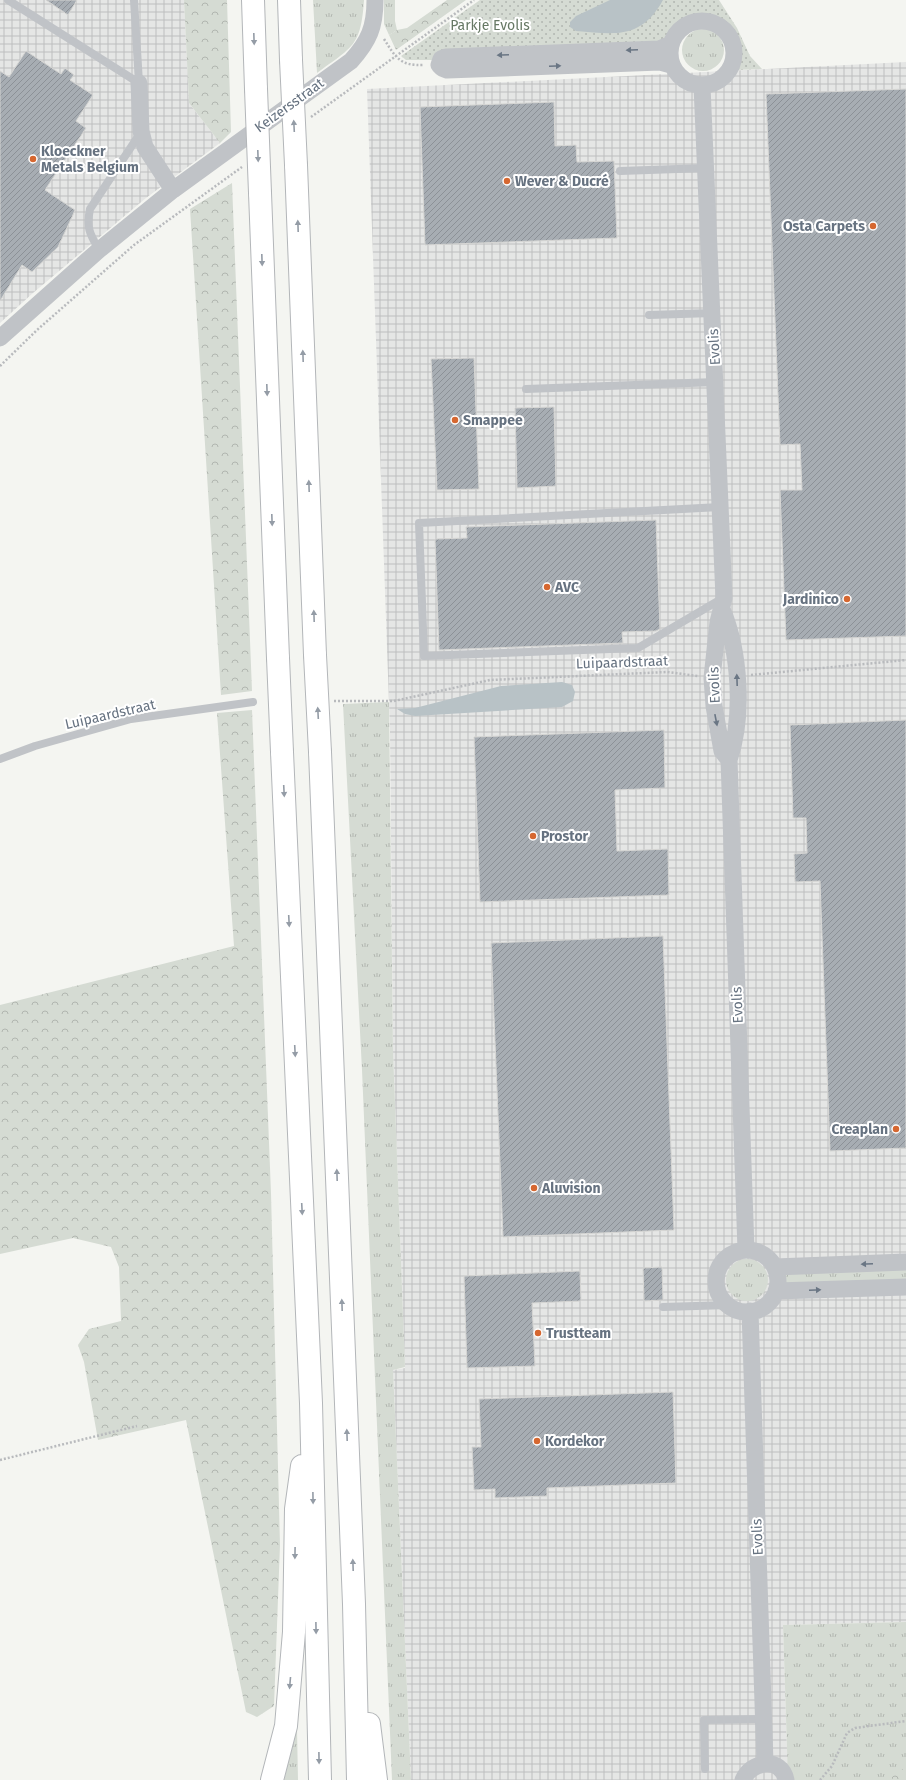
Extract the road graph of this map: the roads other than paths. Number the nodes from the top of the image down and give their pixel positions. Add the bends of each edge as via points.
1 (8, 0) edge
2 (134, 0) edge
3 (253, 0) edge
4 (288, 0) edge
5 (375, 0) edge
6 (671, 44) junction
7 (671, 64) junction
8 (139, 83) junction
9 (702, 86) junction
10 (141, 131) junction
11 (706, 168) junction
12 (620, 171) dead end
13 (173, 190) junction
14 (100, 250) junction
15 (713, 313) junction
16 (649, 316) dead end
17 (0, 338) edge
18 (716, 382) junction
19 (526, 390) dead end
20 (720, 507) junction
21 (723, 603) junction
22 (253, 702) dead end
23 (0, 758) edge
24 (729, 760) junction
25 (746, 1250) junction
26 (906, 1262) edge
27 (775, 1267) junction
28 (906, 1287) edge
29 (776, 1292) junction
30 (728, 1305) junction
31 (662, 1307) dead end
32 (750, 1311) junction
33 (311, 1403) junction
34 (354, 1604) junction
35 (763, 1719) junction
36 (765, 1763) junction
37 (705, 1769) dead end
38 (272, 1780) edge
39 (320, 1780) edge
40 (358, 1780) edge
41 (376, 1780) edge
42 (744, 1780) edge
43 (786, 1780) edge

1 - 8 lane
2 - 8 lane
3 -> 33 highway, bridge via 278,658
34 -> 4 highway, bridge
5 - 13 street, Keizersstraat via 372,30 364,46 351,61
6 - 7 street
6 -> 7 street via 659,48 446,57 441,59 439,65 447,70 660,62
6 - 9 street via 678,32 688,24 698,21 722,28 732,41 733,61 726,75 712,84
7 - 9 street via 679,77 691,84
8 - 10 street
9 - 11 street, Evolis
10 - 13 street via 145,147
10 - 14 lane via 90,209 87,222
11 - 12 lane
11 - 15 street, Evolis
13 - 14 street, Keizersstraat
14 - 17 street, Keizersstraat
15 - 16 lane
15 - 18 street, Evolis
18 - 19 lane
18 - 20 street, Evolis
20 - 21 street, Evolis
20 - 21 lane via 419,523 424,656 638,648
24 -> 21 street, Evolis via 737,706 737,676
21 -> 24 street, Evolis via 717,624 712,678 722,751
22 - 23 lane, Luipaardstraat via 132,719
24 - 25 street, Evolis
25 - 27 street via 766,1255
25 - 30 street via 728,1256 718,1269 716,1285
26 -> 27 street
27 - 29 street via 778,1278
29 -> 28 street
29 - 32 street via 762,1308
30 - 31 lane
30 - 32 street via 736,1310
32 - 35 street, Evolis
33 -> 38 highway via 296,1509 294,1632 286,1726
33 -> 39 highway
34 - 40 highway
34 - 41 highway
35 - 36 street, Evolis
35 - 37 lane via 704,1720
36 - 42 street via 751,1768
36 - 43 street via 781,1769

